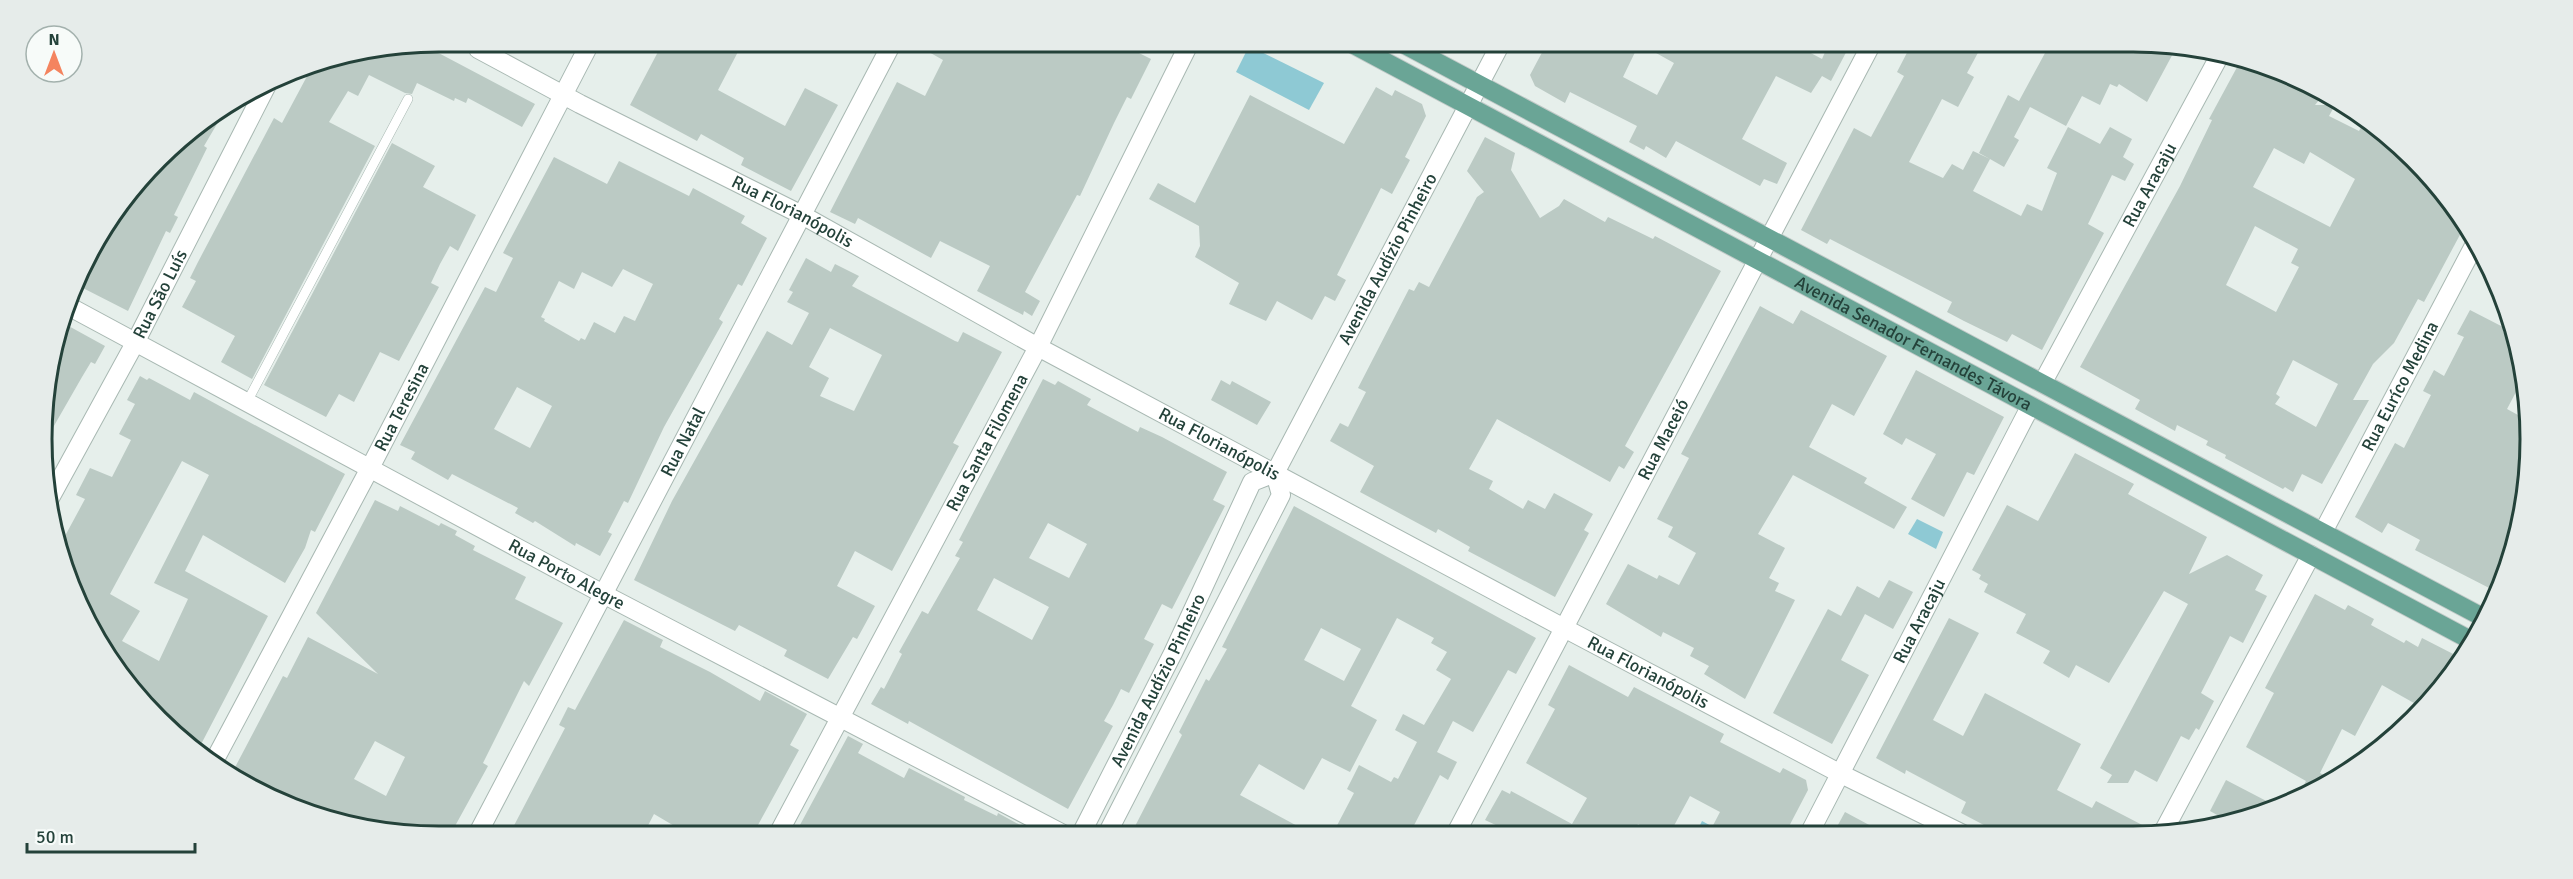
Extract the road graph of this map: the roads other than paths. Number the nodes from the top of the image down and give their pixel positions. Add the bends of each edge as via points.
1 (484, 52) edge
2 (585, 52) edge
3 (887, 52) edge
4 (1185, 52) edge
5 (1367, 52) edge
6 (1418, 52) edge
7 (1496, 52) edge
8 (1867, 52) edge
9 (2216, 62) edge
10 (1478, 84) junction
11 (562, 94) junction
12 (262, 95) edge
13 (408, 99) dead end
14 (1466, 106) junction
15 (802, 215) junction
16 (1768, 238) junction
17 (2471, 251) edge
18 (1757, 261) junction
19 (75, 310) edge
20 (135, 343) junction
21 (1038, 347) junction
22 (2043, 382) junction
23 (247, 402) junction
24 (2030, 407) junction
25 (370, 468) junction
26 (1275, 473) junction
27 (56, 486) edge
28 (2323, 532) junction
29 (2311, 555) junction
30 (605, 595) junction
31 (2479, 615) edge
32 (1564, 628) junction
33 (2466, 638) edge
34 (1173, 653) junction
35 (1192, 663) junction
36 (840, 716) junction
37 (1138, 721) junction
38 (1158, 732) junction
39 (217, 756) edge
40 (1841, 774) junction
41 (2167, 825) edge
42 (482, 826) edge
43 (782, 826) edge
44 (1048, 826) edge
45 (1085, 826) edge
46 (1111, 826) edge
47 (1460, 826) edge
48 (1813, 826) edge
49 (1947, 826) edge

1 - 11 street, Rua Florianópolis
2 - 11 street, Rua Teresina
3 - 15 street, Rua Natal
4 - 21 street, Rua Santa Filomena
5 - 14 main road, Avenida Senador Fernandes Távora
6 - 10 main road, Avenida Senador Fernandes Távora
7 - 10 street, Avenida Audízio Pinheiro
8 - 16 street, Rua Maceió
9 - 22 street, Rua Aracaju
10 - 14 street, Avenida Audízio Pinheiro
10 - 16 main road, Avenida Senador Fernandes Távora
11 - 15 street, Rua Florianópolis
11 - 25 street, Rua Teresina
12 - 20 street, Rua São Luís
13 - 23 lane
14 - 18 main road, Avenida Senador Fernandes Távora
14 - 26 street, Avenida Audízio Pinheiro
15 - 21 street, Rua Florianópolis
15 - 30 street, Rua Natal
16 - 18 street, Rua Maceió
16 - 22 main road, Avenida Senador Fernandes Távora
17 - 28 street, Rua Euríco Medina
18 - 24 main road, Avenida Senador Fernandes Távora
18 - 32 street, Rua Maceió
19 - 20 street, Rua Porto Alegre
20 - 23 street, Rua Porto Alegre
20 - 27 street, Rua São Luís
21 - 26 street, Rua Florianópolis
21 - 36 street, Rua Santa Filomena
22 - 28 main road, Avenida Senador Fernandes Távora
23 - 25 street, Rua Porto Alegre
24 - 29 main road, Avenida Senador Fernandes Távora
24 - 40 street, Rua Aracaju
25 - 30 street, Rua Porto Alegre
25 - 39 street, Rua Teresina
26 - 32 street, Rua Florianópolis
26 - 34 street, Avenida Audízio Pinheiro via 1252,482
26 - 35 street, Avenida Audízio Pinheiro via 1281,495
28 - 31 main road, Avenida Senador Fernandes Távora
29 - 33 main road, Avenida Senador Fernandes Távora
29 - 41 street
30 - 36 street, Rua Porto Alegre
30 - 42 street, Rua Natal
32 - 40 street, Rua Florianópolis
32 - 47 street, Rua Maceió
34 - 35 street
34 - 37 street, Avenida Audízio Pinheiro
35 - 38 street, Avenida Audízio Pinheiro
36 - 43 street, Rua Santa Filomena
36 - 44 street, Rua Porto Alegre
37 - 38 street
37 - 45 street, Avenida Audízio Pinheiro
38 - 46 street, Avenida Audízio Pinheiro
40 - 48 street, Rua Aracaju
40 - 49 street, Rua Florianópolis

